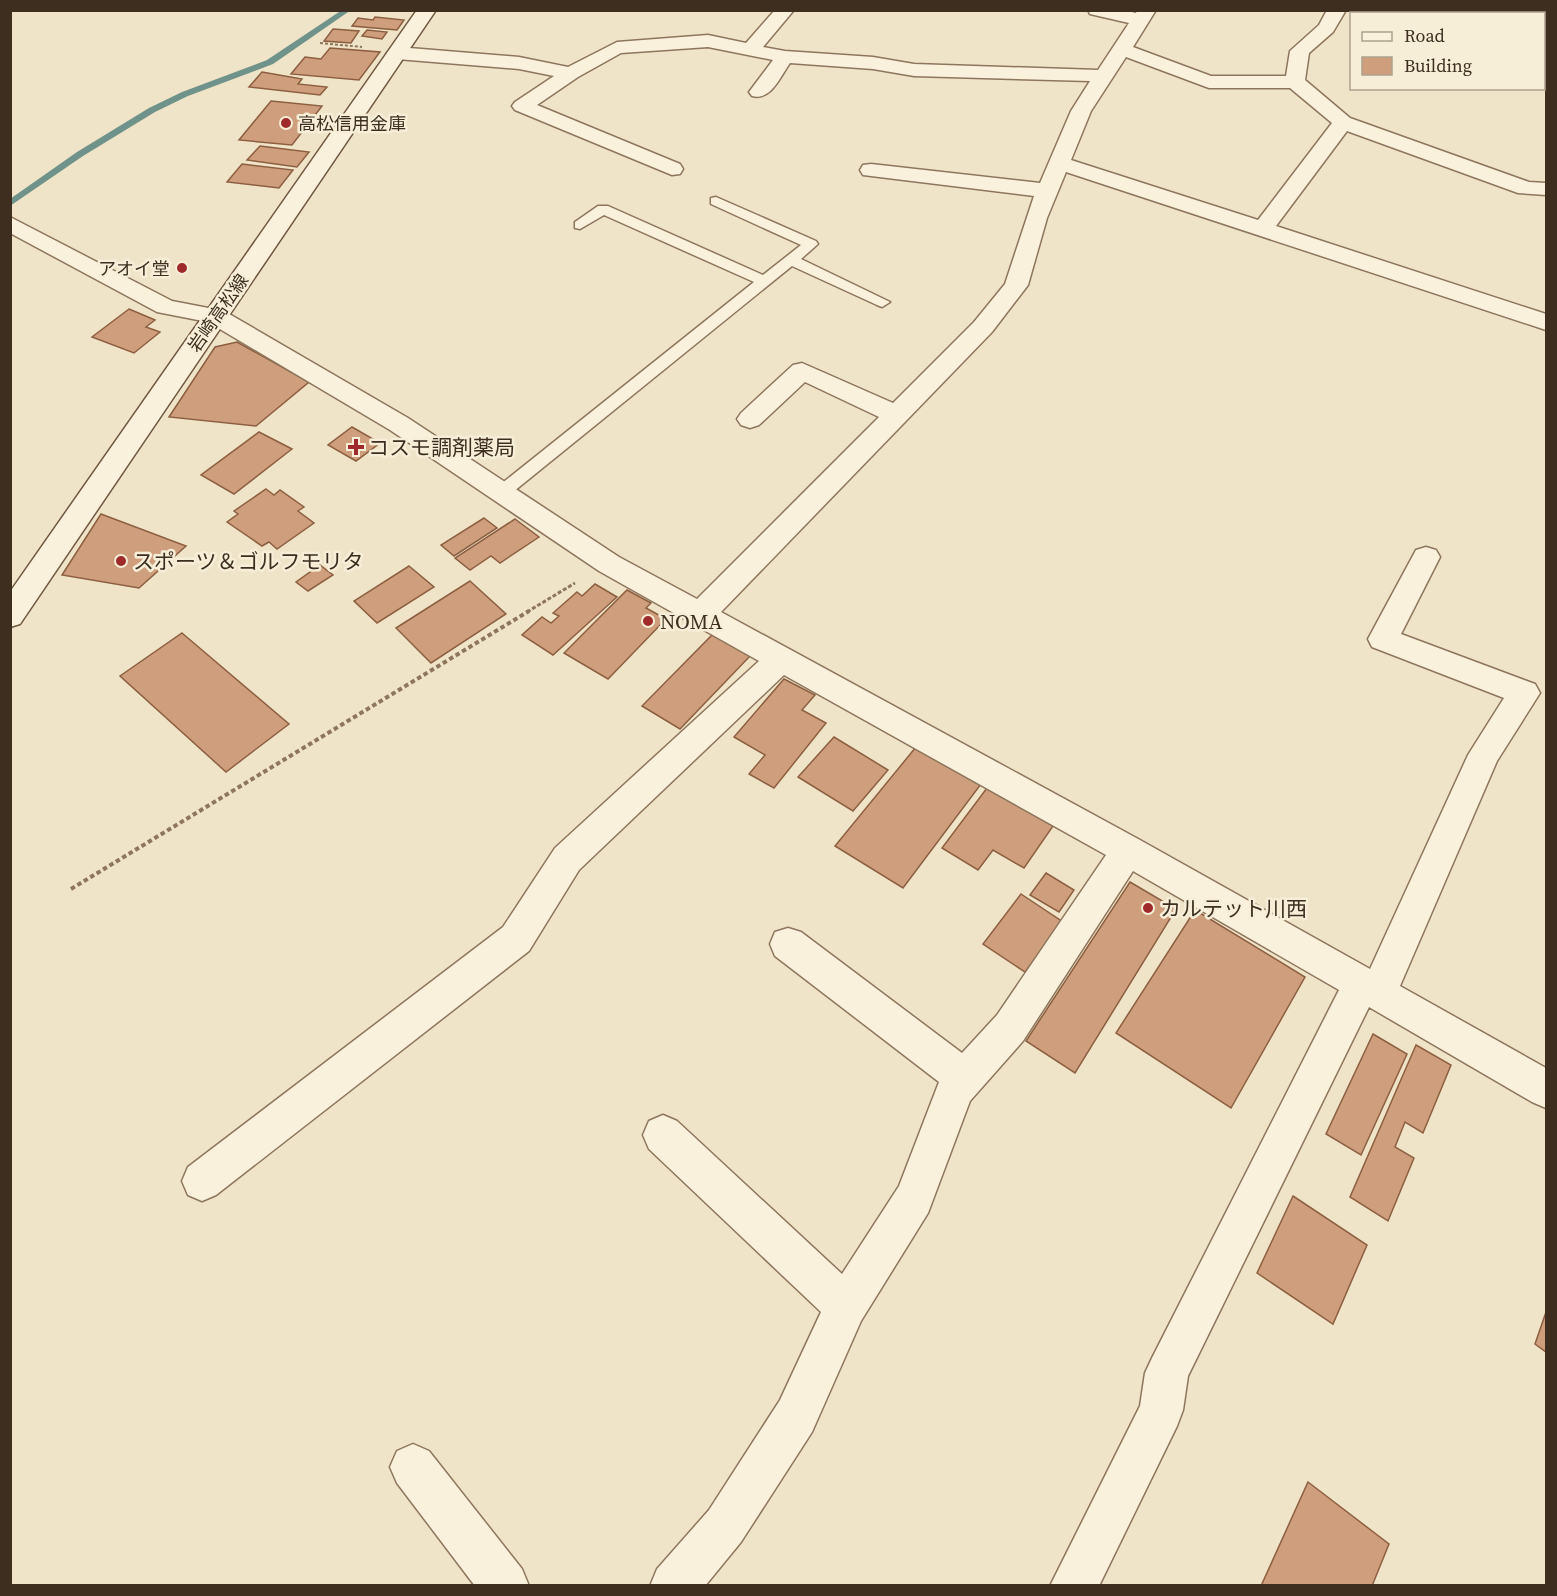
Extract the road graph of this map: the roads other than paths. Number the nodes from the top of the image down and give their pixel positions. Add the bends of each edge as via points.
1 (427, 10) edge
2 (784, 10) edge
3 (1097, 10) edge
4 (1336, 10) edge
5 (1144, 15) edge
6 (1121, 49) junction
7 (750, 50) junction
8 (397, 53) junction
9 (785, 57) junction
10 (571, 73) junction
11 (1104, 76) junction
12 (1294, 82) junction
13 (759, 92) dead end
14 (1343, 122) junction
15 (1059, 163) junction
16 (672, 169) dead end
17 (871, 170) dead end
18 (1546, 189) edge
19 (1048, 191) junction
20 (716, 201) dead end
21 (10, 224) edge
22 (580, 225) dead end
23 (1262, 230) junction
24 (791, 260) junction
25 (764, 281) junction
26 (882, 302) dead end
27 (215, 316) junction
28 (1546, 322) edge
29 (896, 414) junction
30 (750, 419) dead end
31 (502, 492) junction
32 (1426, 557) dead end
33 (699, 615) junction
34 (10, 616) edge
35 (780, 660) junction
36 (1128, 850) junction
37 (788, 944) dead end
38 (1370, 988) junction
39 (965, 1078) junction
40 (1546, 1089) edge
41 (663, 1135) dead end
42 (202, 1181) dead end
43 (846, 1306) junction
44 (413, 1467) dead end
45 (505, 1586) edge
46 (674, 1586) edge
47 (1074, 1586) edge

1 - 8 street, 岩崎高松線
2 - 7 street
3 - 5 street
4 - 12 street via 1326,28 1300,51
5 - 6 street
6 - 11 street
6 - 12 street via 1209,82
7 - 9 street
7 - 10 street via 708,41 617,48
8 - 10 street via 519,63
8 - 27 street, 岩崎高松線
9 - 11 street via 950,73
9 - 13 street
10 - 16 street via 522,106
11 - 15 street via 1082,111
12 - 14 street
14 - 18 street via 1526,188
14 - 23 street
15 - 19 street
15 - 23 street
17 - 19 street
19 - 29 street via 1016,285 984,327
20 - 24 lane via 811,244
21 - 27 street via 165,307
22 - 25 lane via 603,208
23 - 28 street
24 - 25 lane
24 - 26 lane
25 - 31 lane
27 - 31 street via 399,424
27 - 34 street, 岩崎高松線
29 - 30 street via 802,371
29 - 33 street
31 - 33 street via 609,564
32 - 38 street via 1383,639 1524,693 1485,756
33 - 35 street
35 - 36 street
35 - 42 street via 567,859 516,939
36 - 38 street
36 - 39 street via 1010,1028
37 - 39 street
38 - 40 street
38 - 47 street via 1167,1372 1161,1410
39 - 43 street via 955,1089 914,1199
41 - 43 street
43 - 46 street via 796,1416 725,1526
44 - 45 street

